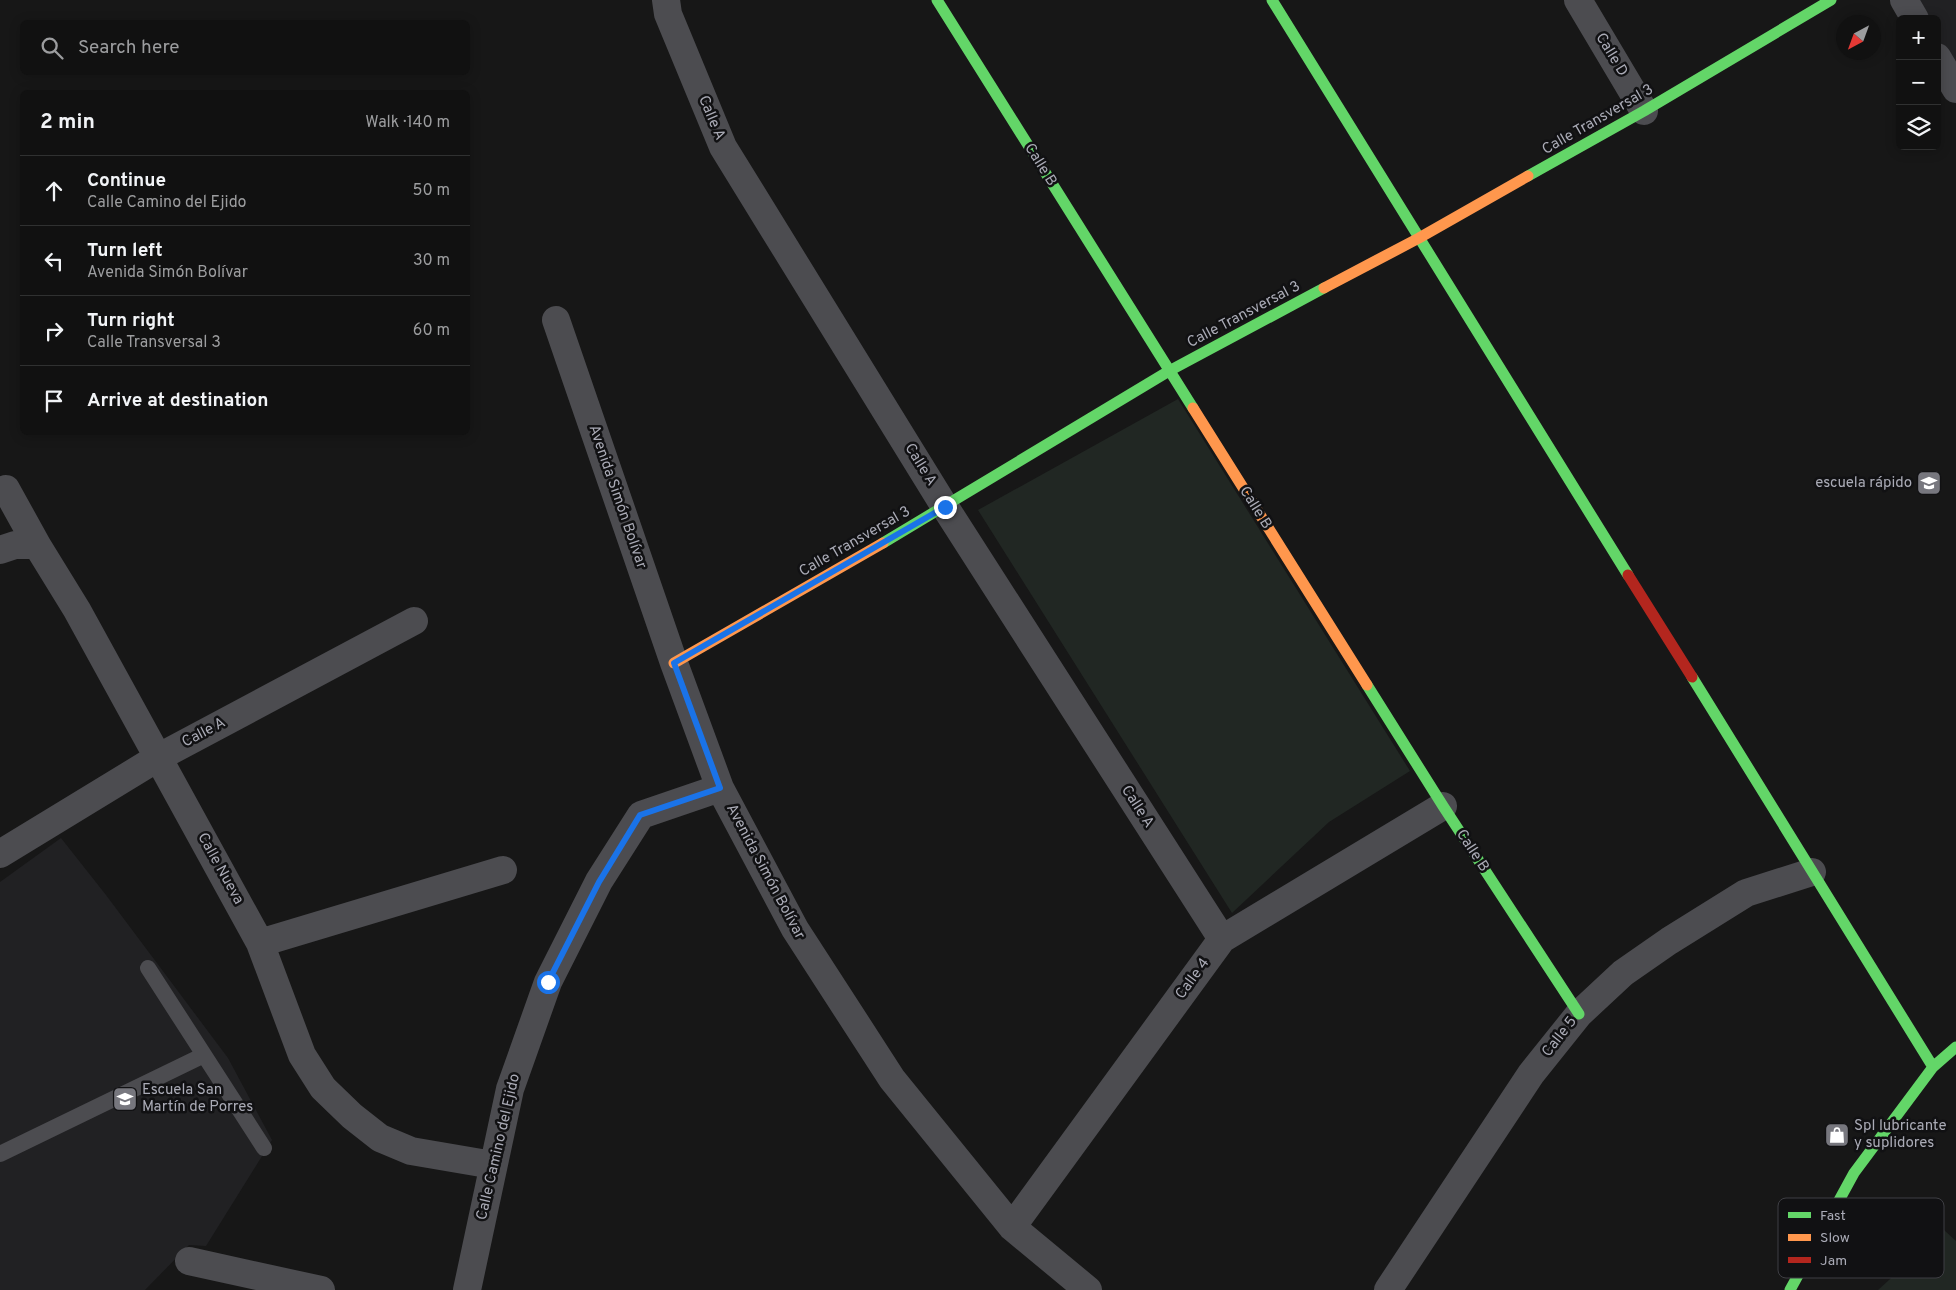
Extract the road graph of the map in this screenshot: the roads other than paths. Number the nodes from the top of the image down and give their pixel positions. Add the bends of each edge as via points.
1 (666, 0) edge
2 (937, 0) edge
3 (1272, 0) edge
4 (1578, 0) edge
5 (1831, 0) edge
6 (1904, 0) edge
7 (1913, 15) edge
8 (1939, 60) edge
9 (1956, 89) edge
10 (1644, 111) junction
11 (1420, 238) junction
12 (556, 320) dead end
13 (1169, 371) junction
14 (6, 489) dead end
15 (945, 507) junction
16 (37, 545) junction
17 (0, 550) edge
18 (414, 621) dead end
19 (674, 663) junction
20 (159, 757) junction
21 (720, 788) junction
22 (1443, 806) junction
23 (0, 854) edge
24 (503, 870) dead end
25 (1812, 872) junction
26 (1222, 939) junction
27 (260, 943) junction
28 (148, 968) dead end
29 (1578, 1014) junction
30 (1956, 1047) edge
31 (204, 1055) junction
32 (1932, 1067) junction
33 (264, 1148) dead end
34 (0, 1154) edge
35 (492, 1165) junction
36 (1840, 1198) edge
37 (1012, 1228) junction
38 (189, 1261) dead end
39 (1797, 1278) edge
40 (321, 1290) edge
41 (467, 1290) edge
42 (1088, 1290) edge
43 (1388, 1290) edge
44 (1790, 1290) edge

1 - 15 street, Calle A via 668,14 723,147
2 - 13 street, Calle B
3 - 11 street
4 - 10 street, Calle D
5 - 10 street, Calle Transversal 3
6 - 7 street
8 - 9 street
10 - 11 street, Calle Transversal 3
11 - 13 street, Calle Transversal 3
11 - 25 street
12 - 19 street, Avenida Simón Bolívar
13 - 15 street, Calle Transversal 3
13 - 22 street, Calle B
14 - 16 street, Calle Nueva
15 - 19 street, Calle Transversal 3
15 - 26 street, Calle A
16 - 17 street via 15,545
16 - 20 street, Calle Nueva
18 - 20 street, Calle A
19 - 21 street, Avenida Simón Bolívar
20 - 23 street, Calle A
20 - 27 street, Calle Nueva
21 - 35 street, Calle Camino del Ejido via 640,815 599,882 548,982 510,1089
21 - 37 street, Avenida Simón Bolívar via 795,929 892,1079
22 - 26 street, Calle 4
22 - 29 street, Calle B
24 - 27 street
25 - 29 street, Calle 5 via 1746,893 1623,973
25 - 32 street
26 - 37 street, Calle 4
27 - 35 street, Calle Nueva via 302,1055 323,1088 352,1116 380,1138 411,1151
28 - 31 lane
29 - 43 street, Calle 5 via 1531,1074
30 - 32 street
31 - 33 lane
31 - 34 lane
32 - 36 street via 1854,1173
35 - 41 street, Calle Camino del Ejido
37 - 42 street, Avenida Simón Bolívar
38 - 40 street
39 - 44 street

